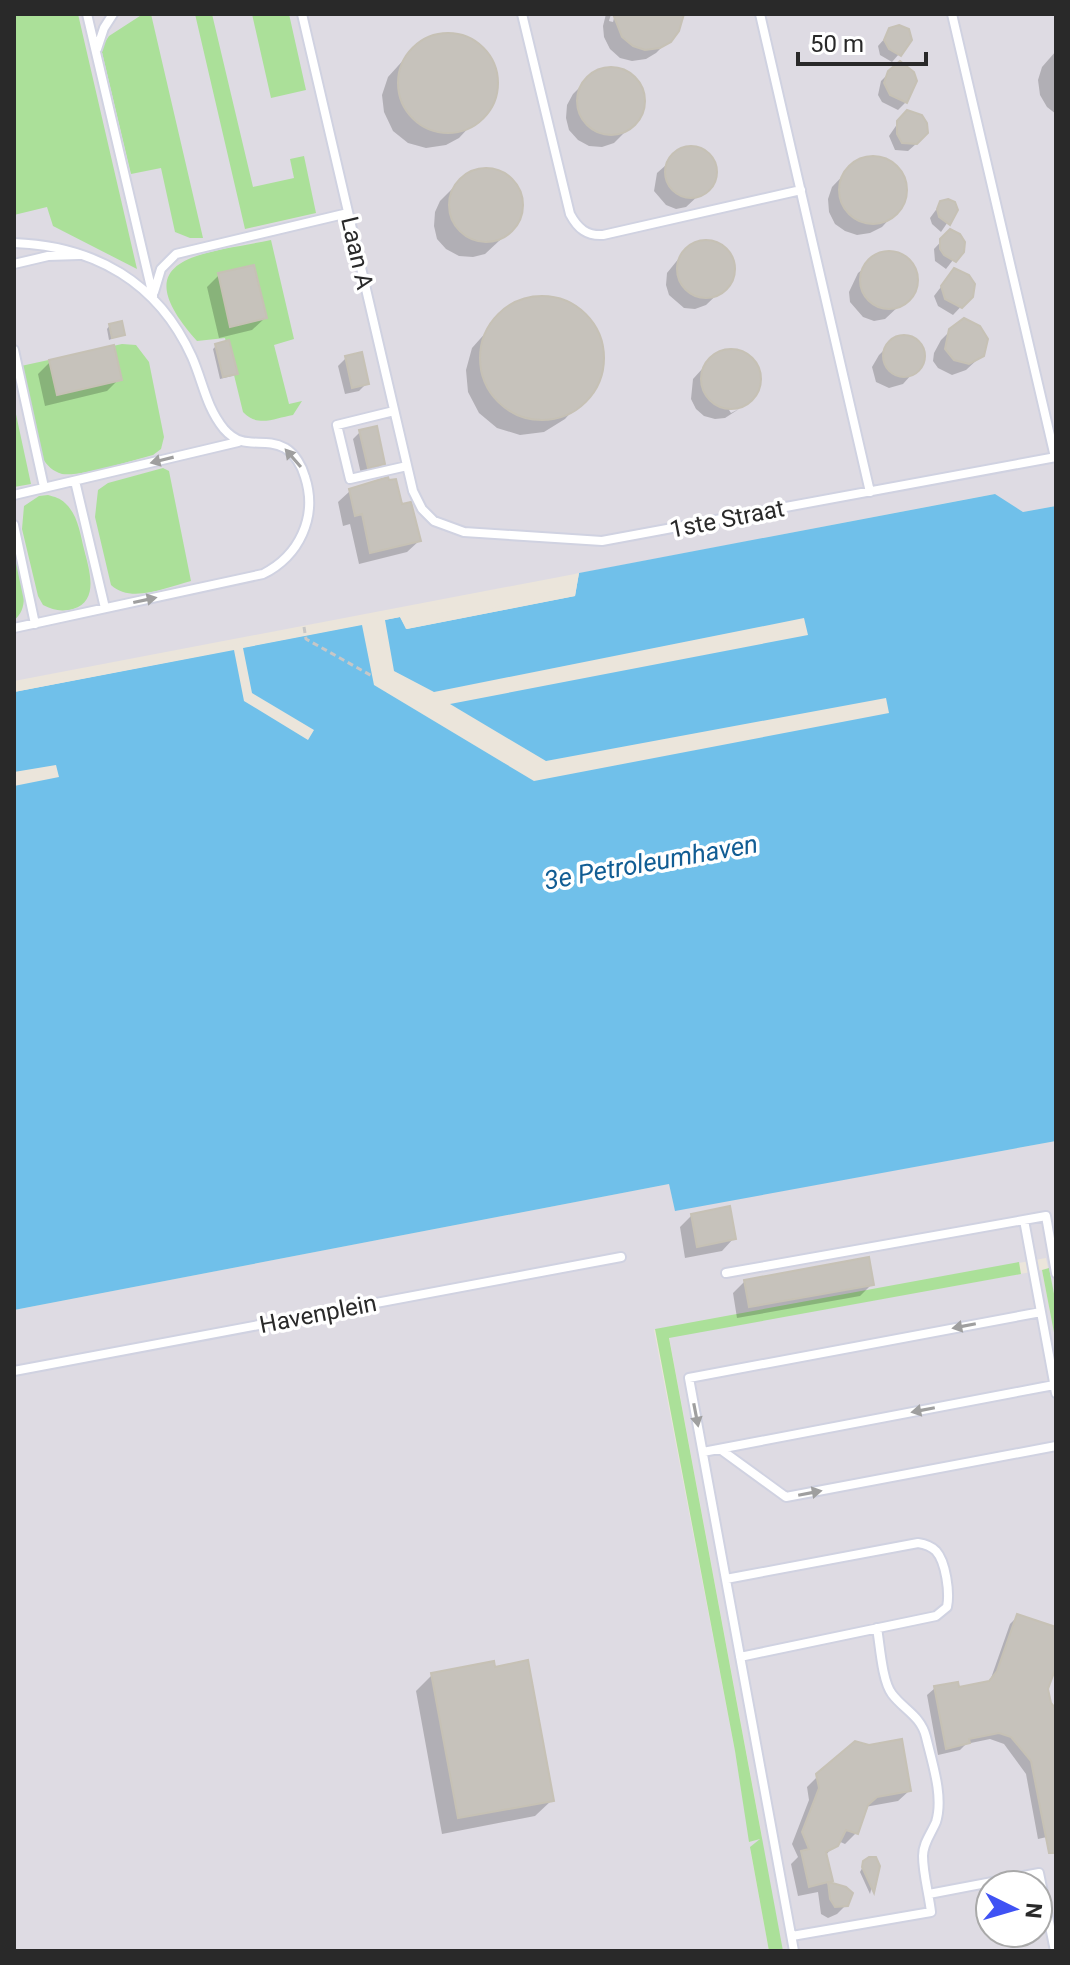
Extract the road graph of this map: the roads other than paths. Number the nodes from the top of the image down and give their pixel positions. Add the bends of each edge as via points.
1 (87, 14) edge
2 (113, 14) edge
3 (302, 14) edge
4 (522, 14) edge
5 (760, 14) edge
6 (952, 14) edge
7 (97, 53) junction
8 (801, 190) junction
9 (348, 213) junction
10 (14, 243) edge
11 (88, 255) junction
12 (14, 264) edge
13 (153, 296) junction
14 (14, 351) edge
15 (394, 411) junction
16 (238, 442) junction
17 (1055, 457) edge
18 (407, 466) junction
19 (75, 481) junction
20 (44, 487) junction
21 (413, 491) joint
22 (870, 492) junction
23 (14, 495) edge
24 (14, 525) edge
25 (105, 608) junction
26 (35, 624) junction
27 (14, 628) edge
28 (1024, 1220) junction
29 (621, 1257) dead end
30 (726, 1273) dead end
31 (1056, 1273) edge
32 (1041, 1312) junction
33 (14, 1371) edge
34 (1055, 1389) edge
35 (1056, 1446) edge
36 (720, 1449) junction
37 (703, 1452) junction
38 (726, 1579) junction
39 (877, 1628) junction
40 (740, 1657) junction
41 (974, 1885) edge
42 (929, 1894) junction
43 (792, 1936) junction
44 (794, 1951) edge

1 - 7 lane
2 - 7 lane
3 - 9 lane, Laan A
4 - 8 lane via 570,214 584,231 603,235
5 - 8 lane
6 - 17 lane
7 - 13 lane
8 - 22 lane
9 - 13 lane via 176,254 161,269
9 - 15 lane, Laan A
10 - 11 lane via 48,244
11 - 12 lane
11 - 13 lane
13 - 16 lane via 192,358 206,400
14 - 20 lane
15 - 18 lane, Laan A
15 - 18 lane via 337,425 350,479
16 -> 19 lane
25 -> 16 lane via 263,574 291,553 307,520 305,474 296,457 275,444
17 - 22 lane, 1ste Straat
18 - 21 lane, Laan A
19 - 20 lane
19 - 25 lane
20 - 23 lane
21 - 22 lane, 1ste Straat via 434,521 464,532 602,541
24 - 26 lane
25 - 26 lane
26 - 27 lane
28 - 30 lane
28 - 31 lane via 1046,1216
28 - 32 lane
29 - 33 lane, Havenplein
32 - 34 lane
32 -> 37 lane via 689,1378
34 -> 36 lane
36 -> 35 lane via 786,1497
36 - 37 lane
37 - 38 lane
38 - 39 lane via 918,1543 936,1550 947,1607 936,1616
38 - 40 lane
39 - 40 lane
39 - 42 lane via 887,1684 925,1733 936,1783 939,1806 923,1856
40 - 43 lane
41 - 42 lane
42 - 43 lane via 931,1912
43 - 44 lane

